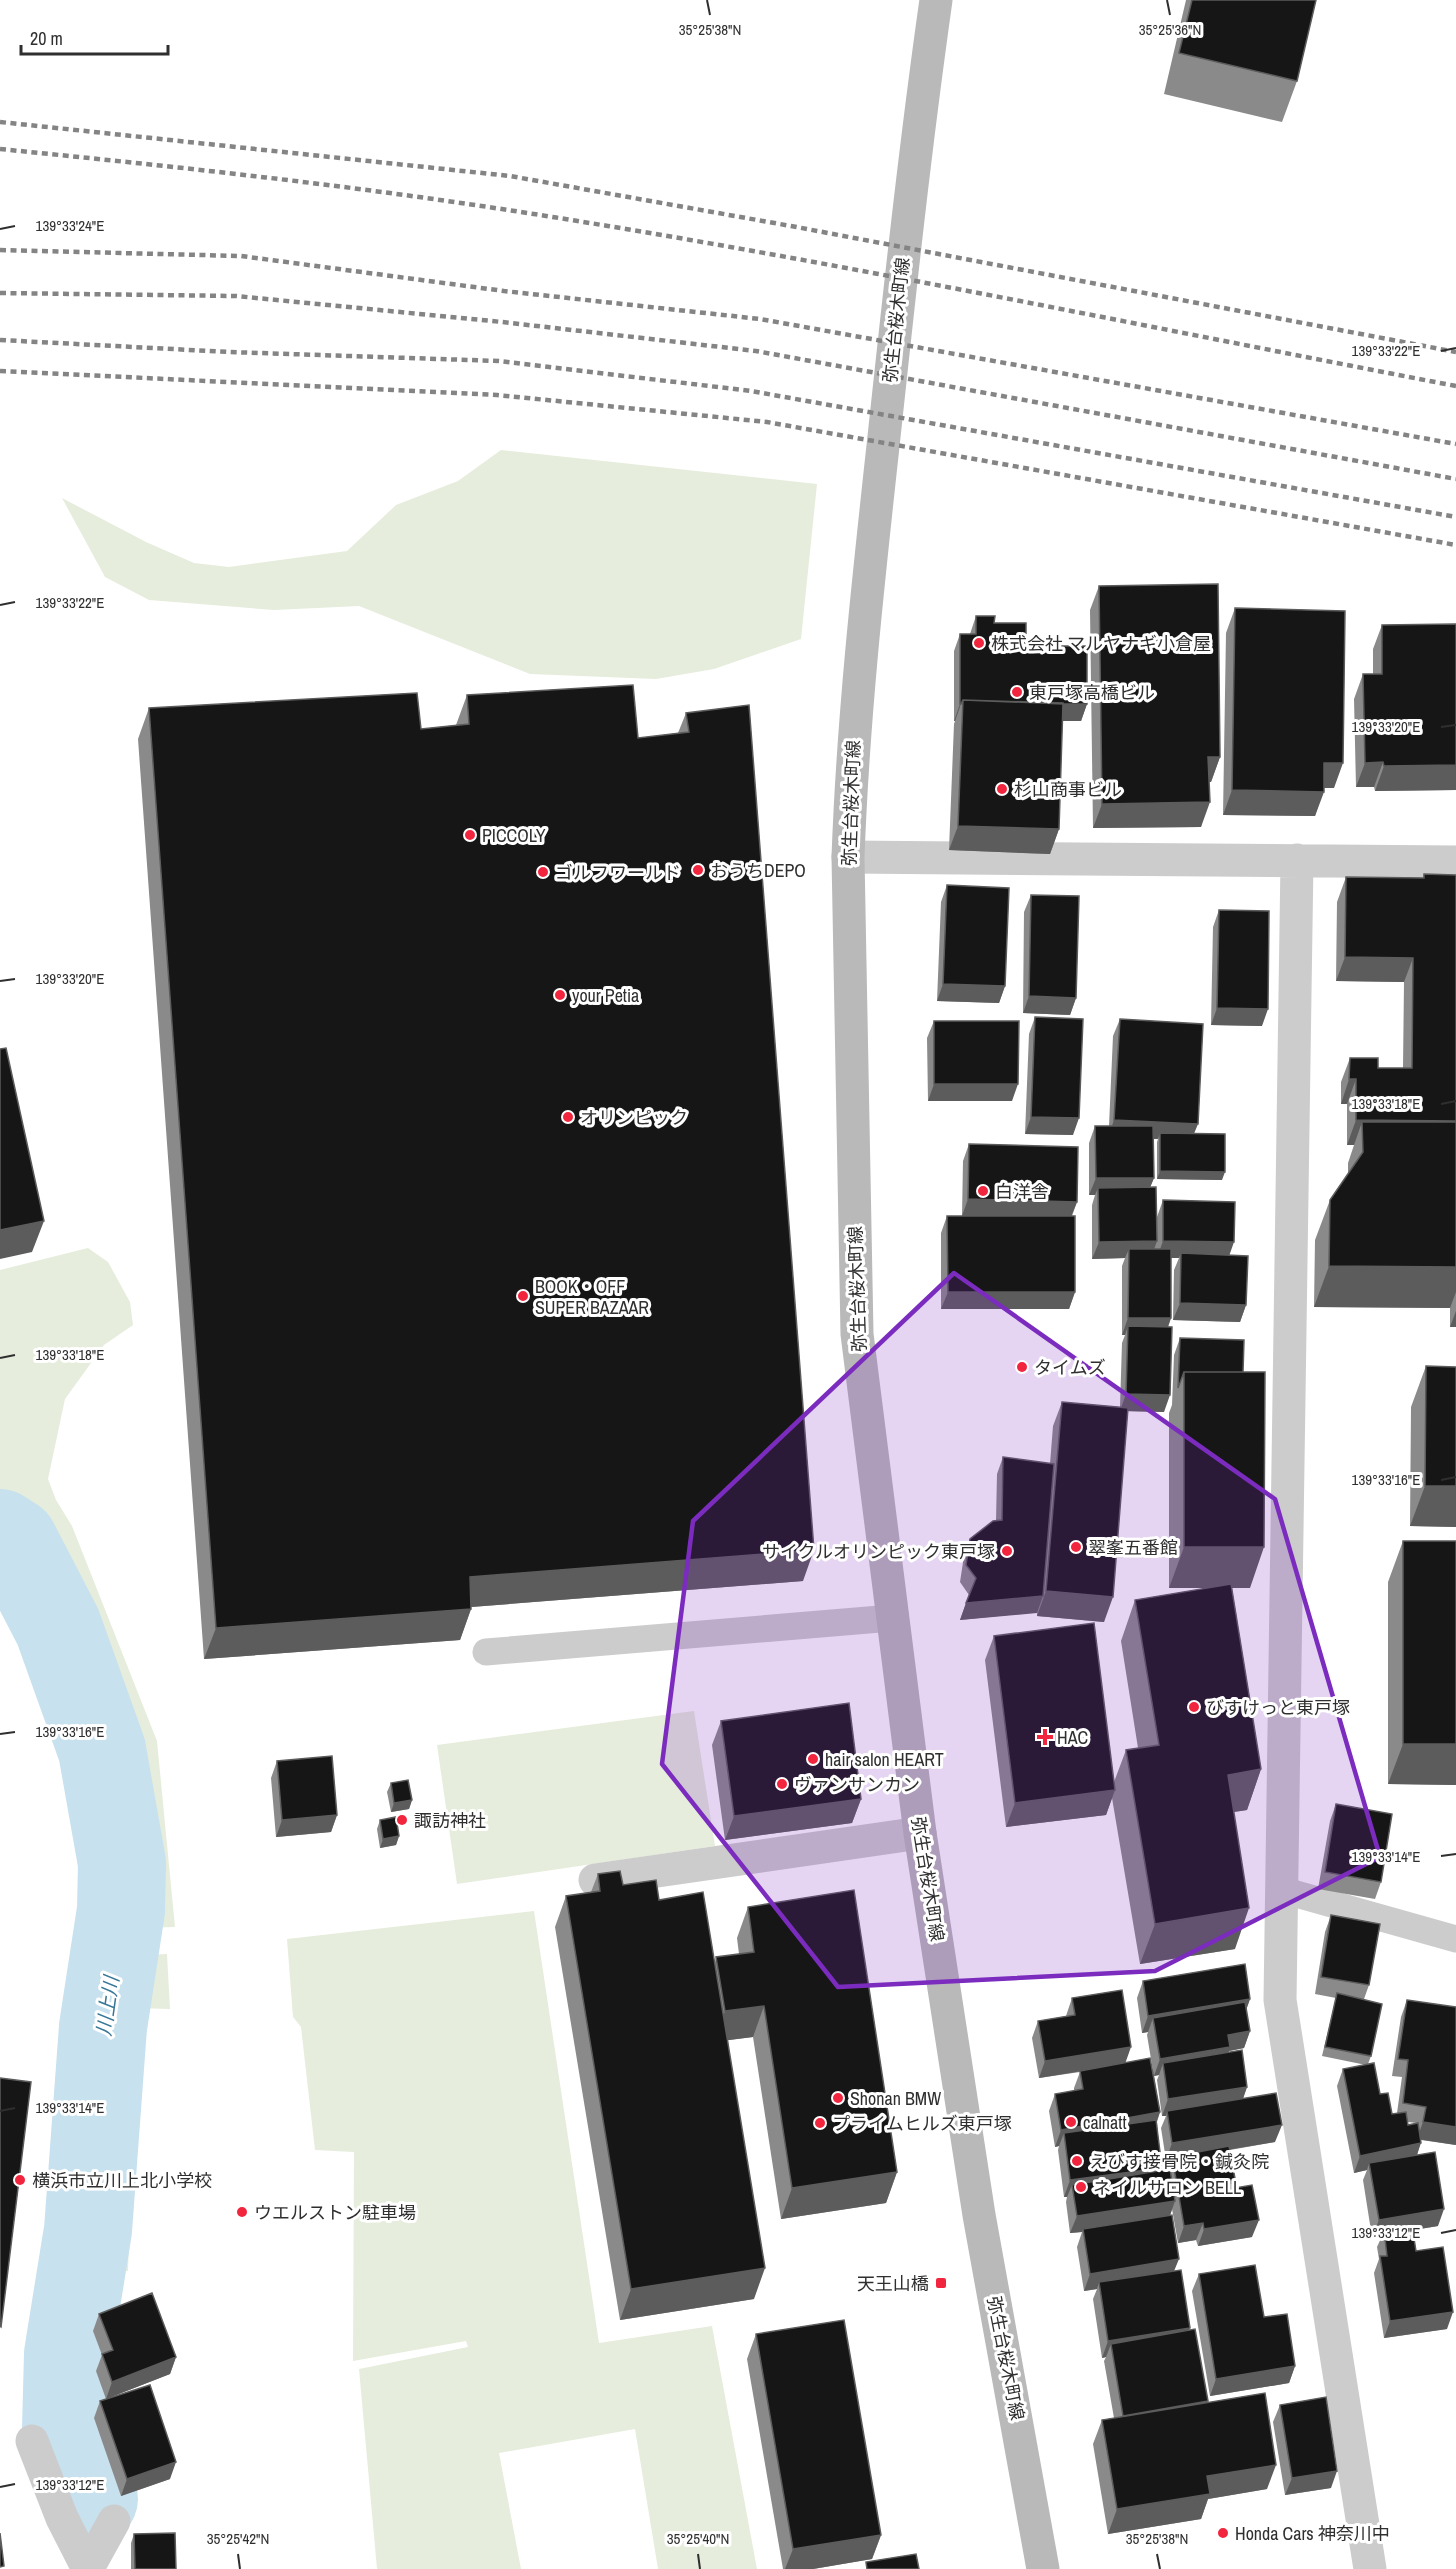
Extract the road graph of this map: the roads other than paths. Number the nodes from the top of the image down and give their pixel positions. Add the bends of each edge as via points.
1 (936, 0) edge
2 (848, 857) junction
3 (1297, 860) junction
4 (1456, 862) edge
5 (891, 1618) junction
6 (486, 1652) dead end
7 (920, 1833) junction
8 (595, 1880) dead end
9 (1282, 1890) junction
10 (1456, 1940) edge
11 (32, 2441) dead end
12 (114, 2521) dead end
13 (88, 2568) edge
14 (1043, 2569) edge
15 (1370, 2569) edge

1 - 2 main road, 弥生台桜木町線 via 915,146 857,688
2 - 3 street
2 - 5 main road, 弥生台桜木町線 via 857,1334
3 - 4 street
3 - 9 street
5 - 6 lane
5 - 7 main road, 弥生台桜木町線
7 - 8 street
7 - 14 main road, 弥生台桜木町線 via 979,2215
9 - 10 lane
9 - 15 street via 1280,2000
11 - 13 street via 62,2518
12 - 13 street

